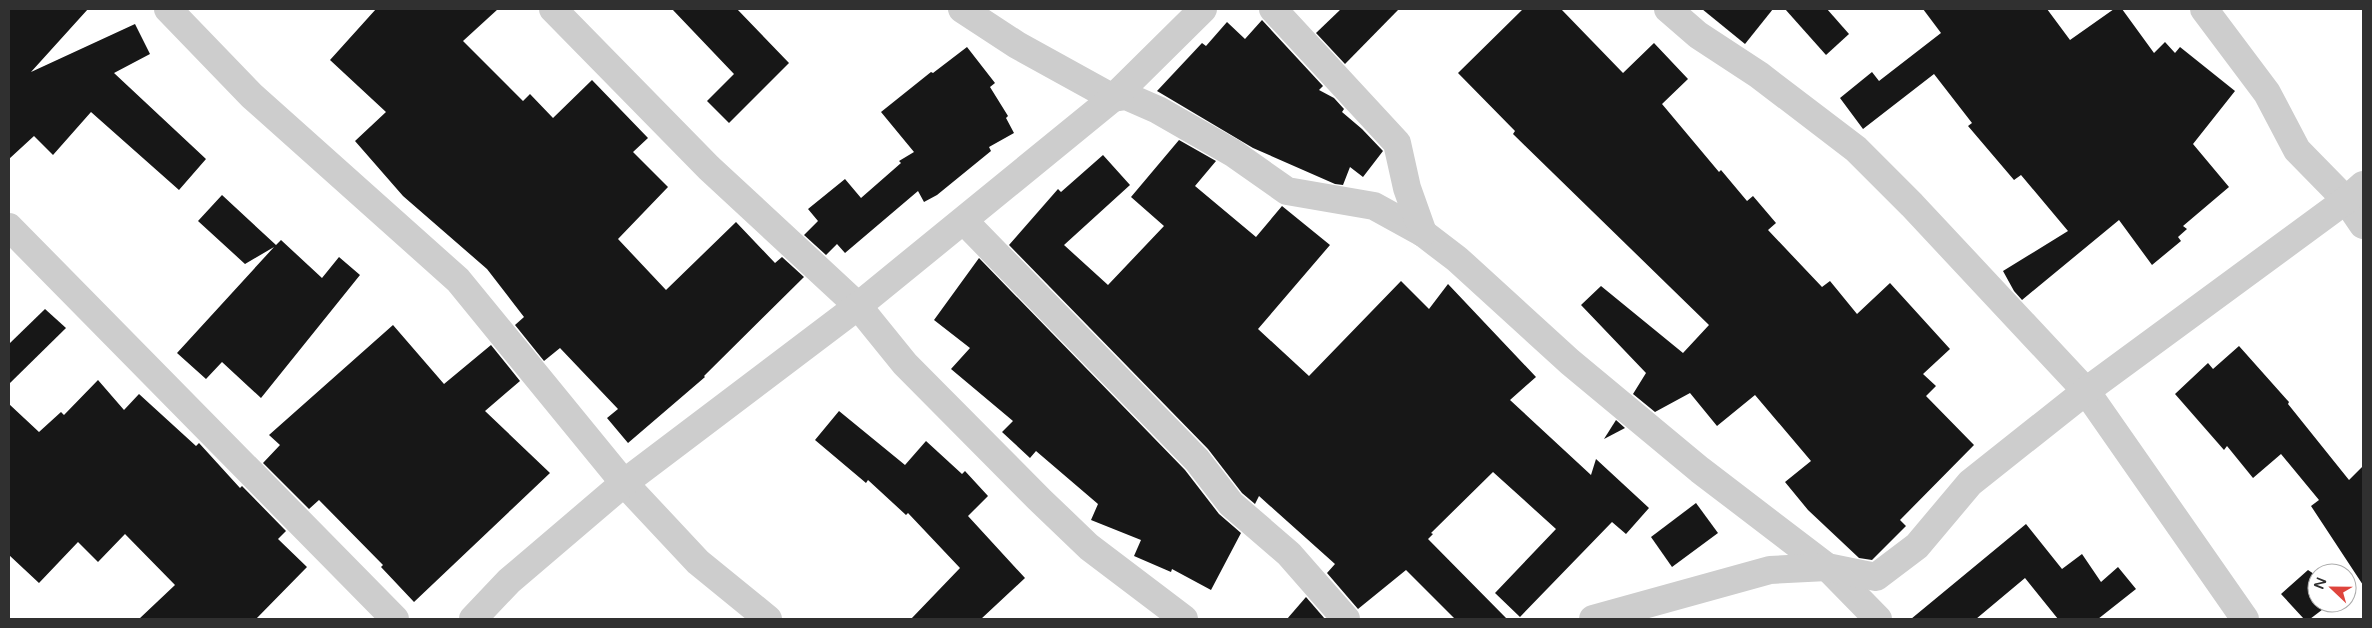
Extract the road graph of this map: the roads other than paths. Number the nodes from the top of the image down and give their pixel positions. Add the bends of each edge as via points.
1 (552, 9) edge
2 (962, 9) edge
3 (1202, 9) edge
4 (1273, 9) edge
5 (1668, 9) edge
6 (2204, 9) edge
7 (173, 11) edge
8 (1113, 98) junction
9 (2355, 193) edge
10 (964, 221) junction
11 (2363, 225) edge
12 (9, 228) edge
13 (1424, 233) junction
14 (858, 306) junction
15 (2086, 391) junction
16 (624, 483) junction
17 (1828, 567) junction
18 (395, 619) edge
19 (473, 619) edge
20 (768, 619) edge
21 (1184, 619) edge
22 (1346, 619) edge
23 (1593, 619) edge
24 (1878, 619) edge
25 (2245, 619) edge

1 - 14 street via 709,168
2 - 8 street via 1017,45
3 - 8 street
4 - 13 street via 1397,143 1407,188
5 - 15 street via 1698,35 1759,75 1856,149
6 - 9 street via 2267,93 2297,150
7 - 16 street via 252,96 458,280
8 - 10 street
8 - 13 street via 1126,96 1158,110 1232,153 1287,191 1374,206
9 - 11 street
9 - 15 street
10 - 14 street
10 - 22 street via 1197,460 1231,504 1289,554
12 - 18 street
13 - 17 street via 1577,368 1700,470
14 - 16 street
14 - 21 street via 905,364 1089,547
15 - 17 street via 1970,482 1917,546 1876,577
15 - 25 street
16 - 19 street via 509,581
16 - 20 street via 698,562
17 - 23 street via 1770,570
17 - 24 street

